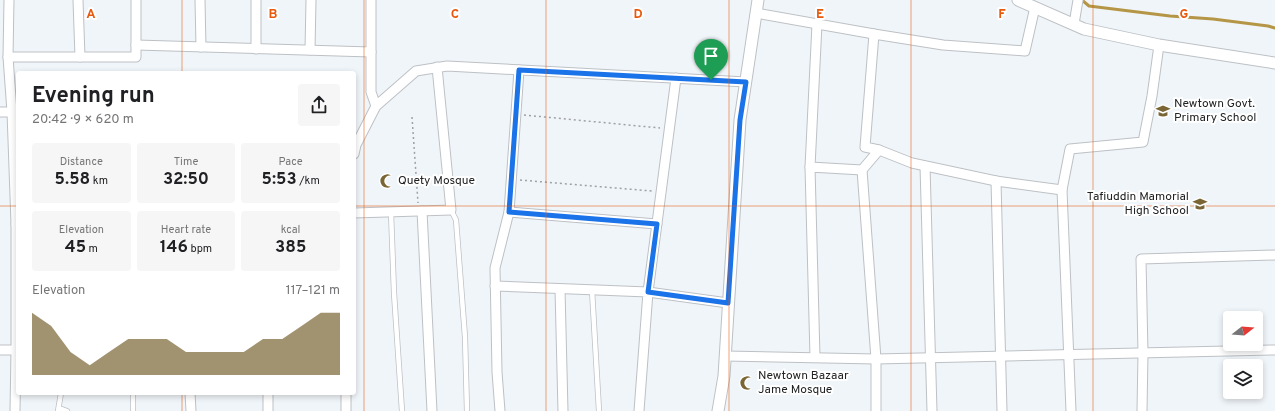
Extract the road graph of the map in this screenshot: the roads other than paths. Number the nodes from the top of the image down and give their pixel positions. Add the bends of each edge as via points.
1 (9, 0) edge
2 (78, 0) edge
3 (136, 0) edge
4 (200, 0) edge
5 (256, 0) edge
6 (311, 0) edge
7 (371, 0) edge
8 (758, 0) edge
9 (1018, 0) edge
10 (1077, 4) edge
11 (1035, 7) junction
12 (756, 13) junction
13 (817, 24) junction
14 (1074, 24) junction
15 (874, 34) junction
16 (136, 45) junction
17 (1159, 45) junction
18 (201, 47) junction
19 (256, 49) junction
20 (310, 50) junction
21 (371, 52) junction
22 (8, 57) junction
23 (80, 57) junction
24 (1275, 63) edge
25 (437, 67) junction
26 (519, 70) junction
27 (676, 78) junction
28 (746, 82) junction
29 (376, 106) junction
30 (0, 112) edge
31 (12, 112) junction
32 (15, 129) edge
33 (356, 145) edge
34 (879, 150) junction
35 (925, 166) junction
36 (810, 167) junction
37 (862, 170) junction
38 (16, 176) edge
39 (996, 181) junction
40 (1062, 190) junction
41 (451, 210) junction
42 (420, 211) junction
43 (390, 212) junction
44 (509, 212) junction
45 (356, 213) edge
46 (657, 224) junction
47 (1275, 255) edge
48 (495, 286) junction
49 (560, 289) junction
50 (592, 290) junction
51 (648, 292) junction
52 (728, 303) junction
53 (0, 350) edge
54 (16, 350) joint
55 (1275, 350) edge
56 (1143, 353) junction
57 (1069, 354) junction
58 (725, 356) junction
59 (1001, 356) junction
60 (815, 357) junction
61 (931, 358) junction
62 (876, 359) junction
63 (60, 395) edge
64 (133, 395) edge
65 (190, 395) edge
66 (268, 395) edge
67 (346, 395) edge
68 (59, 409) edge
69 (15, 411) edge
70 (67, 411) edge
71 (133, 411) edge
72 (191, 411) edge
73 (268, 411) edge
74 (346, 411) edge
75 (402, 411) edge
76 (432, 411) edge
77 (467, 411) edge
78 (500, 411) edge
79 (563, 411) edge
80 (599, 411) edge
81 (639, 411) edge
82 (718, 411) edge
83 (876, 411) edge
84 (932, 411) edge
85 (1002, 411) edge
86 (1071, 411) edge
87 (1142, 411) edge

1 - 22 street
2 - 23 street
3 - 16 street
4 - 18 street
5 - 19 street
6 - 20 street
7 - 21 street
8 - 12 street
9 - 11 street
10 - 14 street
11 - 14 street
11 - 15 street via 1025,51 943,45
12 - 13 street
12 - 28 street
13 - 15 street
13 - 36 street
14 - 17 street
15 - 34 street via 865,147
16 - 18 street
16 - 23 street via 136,57
17 - 24 street
17 - 40 street via 1143,142 1070,149
18 - 19 street
19 - 20 street
20 - 21 street
21 - 29 street via 371,92
22 - 23 street
22 - 31 street
25 - 26 street
25 - 29 street via 416,71
25 - 41 street
26 - 27 street
26 - 44 street
27 - 28 street
27 - 46 street
28 - 52 street via 740,120
29 - 33 street
30 - 31 street
31 - 32 street
32 - 38 street
34 - 35 street
34 - 37 street
35 - 39 street
35 - 61 street
36 - 37 street
36 - 60 street
37 - 62 street
39 - 40 street
39 - 59 street
40 - 57 street
41 - 42 street
41 - 77 lane via 456,220 465,337
42 - 43 street
42 - 76 street
43 - 45 street
43 - 75 lane
44 - 46 street
44 - 48 street via 495,268
46 - 51 street
47 - 56 street via 1141,259
48 - 49 street
48 - 78 street
49 - 50 street
49 - 79 street
50 - 51 street
50 - 80 lane
51 - 52 street
51 - 81 street
52 - 58 street
53 - 54 street
54 - 69 street
55 - 56 street
56 - 57 street
56 - 87 street
57 - 59 street
57 - 86 street
58 - 60 street
58 - 82 street
59 - 61 street
59 - 85 street
60 - 62 street
61 - 62 street
61 - 84 street
62 - 83 street
63 - 68 lane
64 - 71 lane
65 - 72 street
66 - 73 street
67 - 74 street
68 - 70 lane

